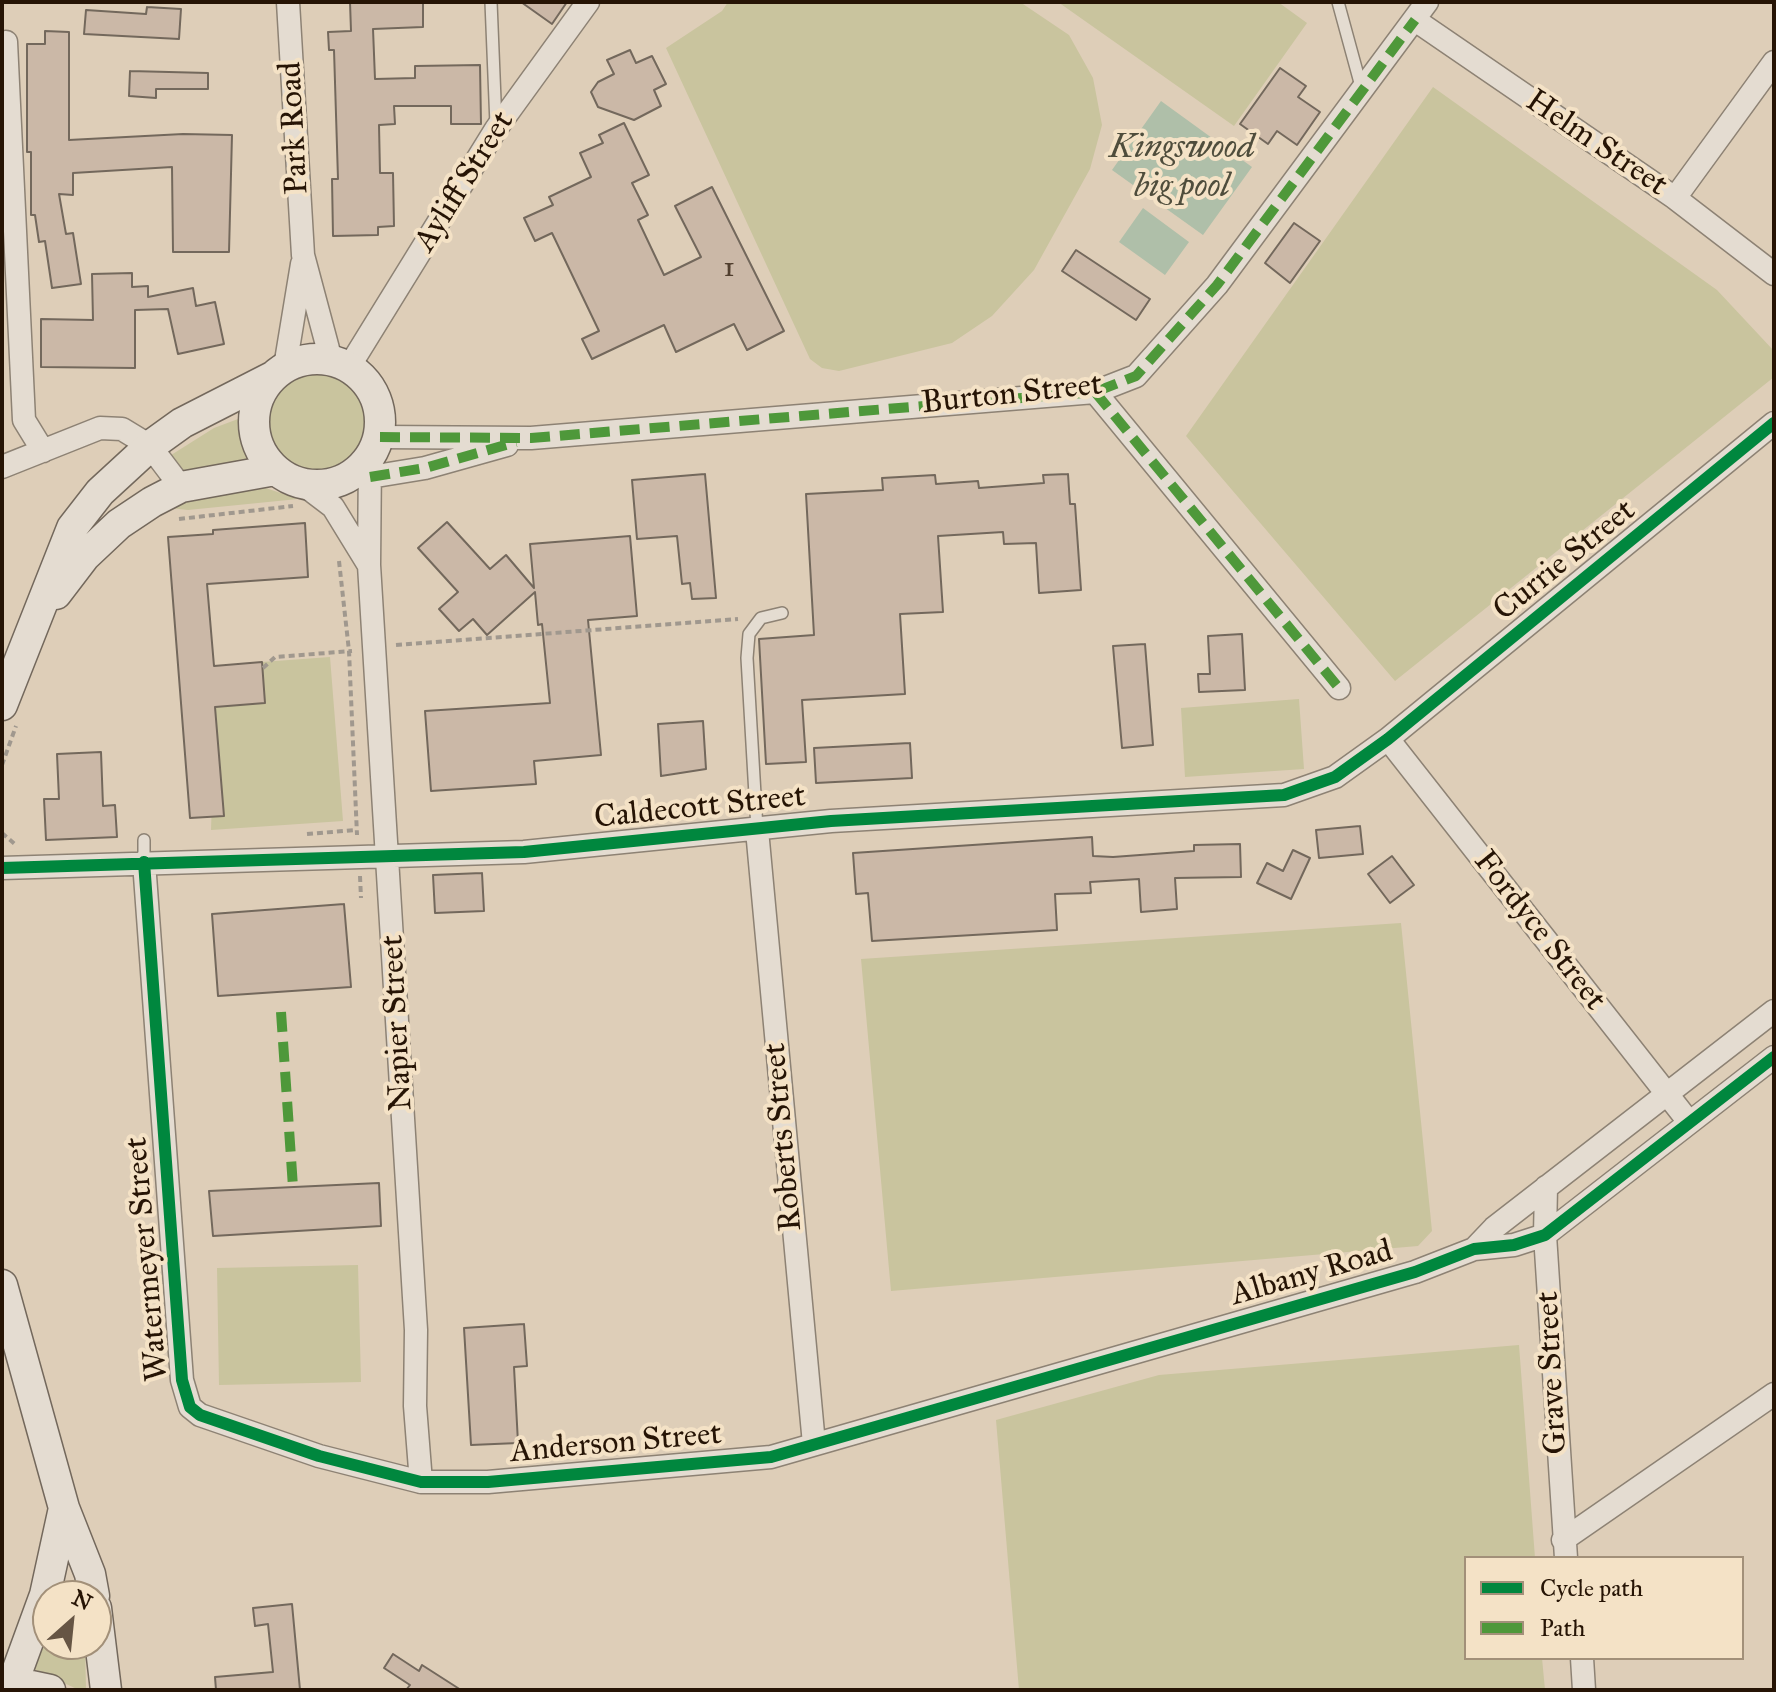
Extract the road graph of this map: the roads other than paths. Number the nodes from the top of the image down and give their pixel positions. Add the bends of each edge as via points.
1 (288, 2) edge
2 (491, 2) edge
3 (588, 2) edge
4 (1338, 2) edge
5 (1421, 11) edge
6 (6, 42) dead end
7 (1774, 62) edge
8 (1362, 90) junction
9 (496, 129) junction
10 (1675, 198) junction
11 (303, 255) junction
12 (1774, 274) edge
13 (340, 364) junction
14 (279, 372) junction
15 (1095, 392) junction
16 (1774, 423) edge
17 (531, 438) junction
18 (150, 446) junction
19 (43, 451) junction
20 (373, 458) junction
21 (2, 467) edge
22 (275, 470) junction
23 (181, 487) junction
24 (302, 496) junction
25 (369, 565) junction
26 (782, 613) dead end
27 (40, 616) junction
28 (1339, 688) dead end
29 (10, 713) edge
30 (1388, 739) junction
31 (757, 830) junction
32 (144, 851) junction
33 (388, 858) junction
34 (2, 868) edge
35 (1774, 1011) edge
36 (1774, 1057) edge
37 (1667, 1094) junction
38 (1689, 1122) junction
39 (1546, 1187) junction
40 (1545, 1235) junction
41 (1474, 1249) junction
42 (2, 1285) edge
43 (1774, 1394) edge
44 (814, 1444) junction
45 (421, 1482) junction
46 (64, 1508) junction
47 (1564, 1549) edge
48 (91, 1580) edge
49 (102, 1660) edge
50 (1582, 1660) edge
51 (7, 1689) edge
52 (50, 1690) edge
53 (106, 1690) edge
54 (1584, 1690) edge

1 - 11 street, Park Road
2 - 9 lane
3 - 9 street, Ayliff Street
4 - 8 lane
5 - 8 street, Burton Street
5 - 10 street, Helm Street
6 - 19 street via 24,420
7 - 10 street
8 - 15 street, Burton Street via 1160,354 1136,376
9 - 13 street, Ayliff Street
10 - 12 street, Helm Street
11 - 13 street, Park Road
11 - 14 street, Park Road
13 - 14 street via 309,359
13 - 20 street via 366,381 375,395 381,417
14 - 18 street via 182,423
14 - 22 street via 260,394 254,413 261,453
15 - 17 street, Burton Street
15 - 28 street
16 - 30 street, Currie Street
17 - 20 street, Burton Street
17 - 20 street, Burton Street via 425,468
18 - 19 street via 122,429 100,428
18 - 23 street
18 - 27 street via 100,492 72,528
19 - 21 street
20 - 24 street via 353,476
20 - 25 street, Napier Street
22 - 23 street
22 - 24 street
23 - 27 street via 119,524 85,556
24 - 25 street, Napier Street via 333,507
25 - 33 street, Napier Street
26 - 31 lane via 761,618 749,634
27 - 29 street
30 - 31 street, Caldecott Street via 1335,777 1284,795 831,821
30 - 37 street, Fordyce Street
31 - 33 street, Caldecott Street via 524,852
31 - 44 street, Roberts Street
32 - 33 street, Caldecott Street
32 - 34 street, Caldecott Street
32 - 45 street, Watermeyer Street via 182,1380 190,1407 319,1456
33 - 45 street, Napier Street
35 - 37 street, Albany Road
36 - 38 street, Albany Road
37 - 38 street, Fordyce Street
37 - 39 street, Albany Road
38 - 40 street, Albany Road
39 - 40 street, Grave Street
39 - 41 street, Albany Road
40 - 41 street, Albany Road
40 - 47 street, Grave Street
41 - 44 street, Albany Road via 1415,1272
42 - 46 street
43 - 47 street
44 - 45 street, Anderson Street via 771,1457 488,1482
46 - 48 street
46 - 51 street via 45,1595
49 - 53 street
50 - 54 street
51 - 52 street

